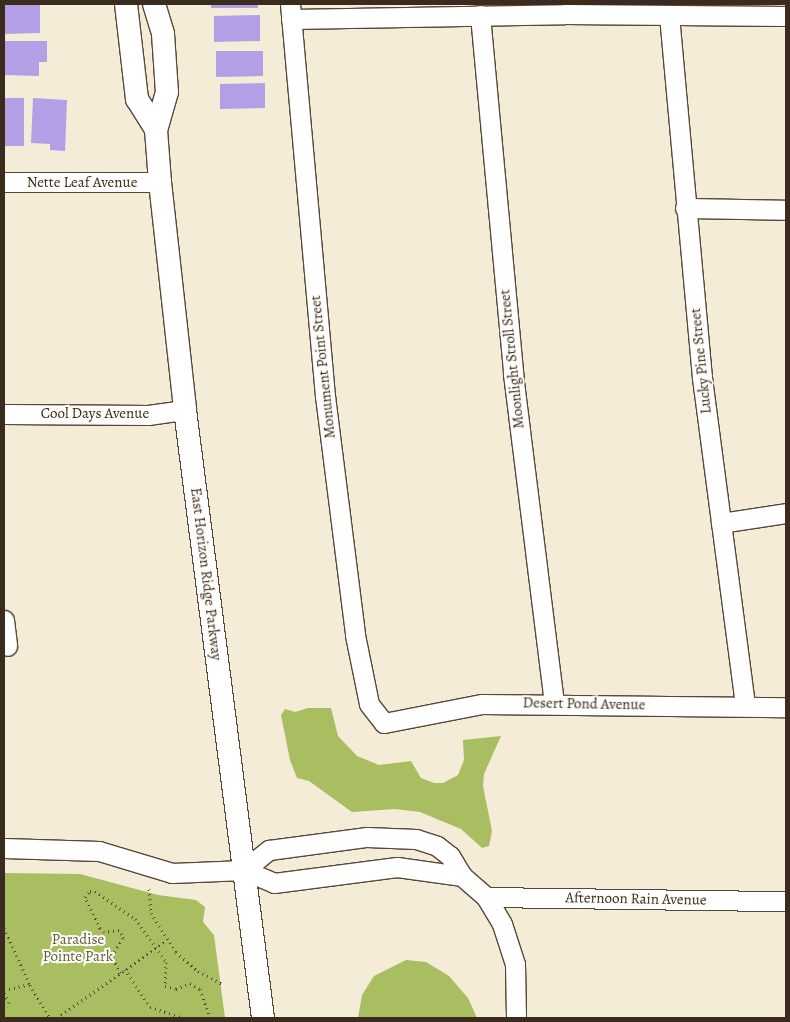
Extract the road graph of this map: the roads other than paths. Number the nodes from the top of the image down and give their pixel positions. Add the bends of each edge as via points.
1 (126, 4) edge
2 (154, 4) edge
3 (290, 11) edge
4 (480, 15) junction
5 (669, 15) junction
6 (786, 16) edge
7 (156, 130) junction
8 (4, 182) edge
9 (160, 182) junction
10 (685, 208) junction
11 (786, 210) edge
12 (185, 410) junction
13 (4, 414) edge
14 (786, 513) edge
15 (721, 523) junction
16 (4, 620) edge
17 (8, 646) dead end
18 (554, 703) junction
19 (745, 706) junction
20 (786, 707) edge
21 (384, 723) joint
22 (4, 848) edge
23 (244, 870) junction
24 (462, 876) junction
25 (486, 897) junction
26 (786, 901) edge
27 (263, 1018) edge
28 (516, 1018) edge

1 - 7 street, East Horizon Ridge Parkway via 137,99
2 - 7 street, East Horizon Ridge Parkway via 163,34 167,92
3 - 4 street
3 - 21 street, Monument Point Street via 312,263 351,606 369,704
4 - 5 street
4 - 18 street, Moonlight Stroll Street via 514,383
5 - 6 street
5 - 10 street, Lucky Pine Street
7 - 9 street, East Horizon Ridge Parkway
8 - 9 street, Nette Leaf Avenue
9 - 12 street, East Horizon Ridge Parkway
10 - 11 street
10 - 15 street, Lucky Pine Street
12 - 13 street, Cool Days Avenue via 148,415
12 - 23 street, East Horizon Ridge Parkway
14 - 15 street
15 - 19 street, Lucky Pine Street
16 - 17 street
18 - 19 street, Desert Pond Avenue
18 - 21 street, Desert Pond Avenue via 467,706
19 - 20 street, Desert Pond Avenue
22 - 23 street via 99,851 172,873
23 - 24 street via 274,883 397,868
23 - 24 street via 269,850 393,836 437,846 450,856
23 - 27 street, East Horizon Ridge Parkway
24 - 25 street
25 - 26 street, Afternoon Rain Avenue
25 - 28 street via 502,924 515,964

